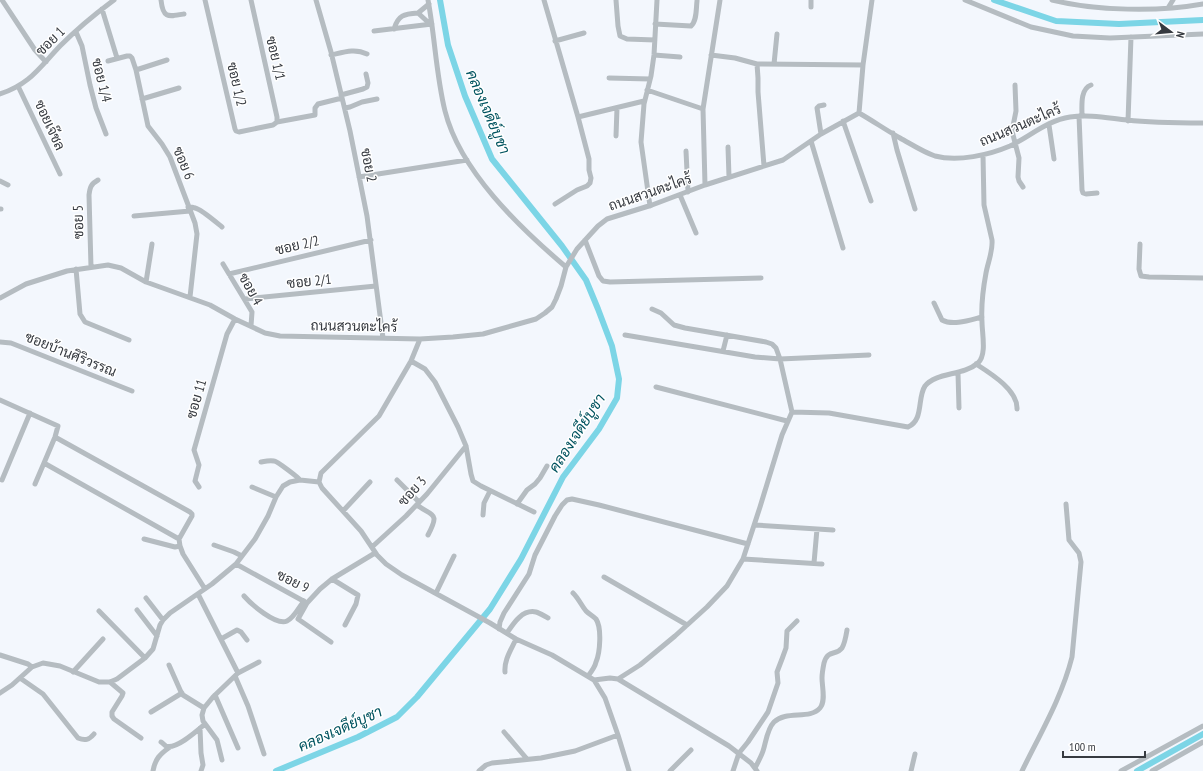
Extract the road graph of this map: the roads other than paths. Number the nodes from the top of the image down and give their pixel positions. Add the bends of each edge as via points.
1 (2, 0) edge
2 (114, 0) edge
3 (161, 0) edge
4 (205, 0) edge
5 (251, 0) edge
6 (316, 0) edge
7 (544, 0) edge
8 (616, 0) edge
9 (657, 0) edge
10 (720, 0) edge
11 (811, 0) edge
12 (872, 0) edge
13 (966, 0) edge
14 (1052, 0) edge
15 (1172, 0) edge
16 (697, 1) edge
17 (428, 2) edge
18 (979, 2) edge
19 (1081, 2) edge
20 (1203, 4) edge
21 (811, 7) dead end
22 (1168, 8) junction
23 (102, 9) junction
24 (418, 13) junction
25 (184, 14) dead end
26 (431, 24) junction
27 (655, 24) junction
28 (394, 29) junction
29 (374, 31) dead end
30 (76, 32) junction
31 (584, 33) dead end
32 (777, 34) dead end
33 (1203, 34) edge
34 (1131, 37) junction
35 (654, 40) junction
36 (555, 41) junction
37 (331, 54) junction
38 (367, 54) dead end
39 (654, 55) junction
40 (712, 55) junction
41 (680, 57) dead end
42 (117, 58) junction
43 (167, 60) dead end
44 (108, 61) dead end
45 (46, 62) junction
46 (756, 64) junction
47 (774, 64) junction
48 (863, 65) junction
49 (136, 70) junction
50 (366, 74) dead end
51 (609, 78) dead end
52 (650, 79) junction
53 (1015, 85) dead end
54 (1091, 85) dead end
55 (18, 86) junction
56 (179, 88) dead end
57 (646, 90) junction
58 (0, 94) edge
59 (342, 96) junction
60 (142, 99) junction
61 (378, 99) dead end
62 (644, 101) junction
63 (824, 105) dead end
64 (345, 108) junction
65 (617, 108) junction
66 (703, 109) junction
67 (859, 113) junction
68 (1080, 116) junction
69 (578, 117) junction
70 (844, 121) junction
71 (1128, 121) junction
72 (277, 122) junction
73 (1203, 123) edge
74 (1049, 125) junction
75 (106, 134) dead end
76 (821, 134) junction
77 (893, 134) junction
78 (616, 136) dead end
79 (811, 141) junction
80 (1015, 143) junction
81 (728, 147) dead end
82 (686, 151) dead end
83 (983, 155) junction
84 (1054, 159) dead end
85 (467, 160) junction
86 (764, 166) junction
87 (60, 174) dead end
88 (360, 177) junction
89 (729, 177) junction
90 (98, 180) dead end
91 (0, 181) edge
92 (8, 185) dead end
93 (705, 185) junction
94 (1023, 187) dead end
95 (688, 192) junction
96 (1097, 193) dead end
97 (680, 195) junction
98 (871, 201) dead end
99 (556, 204) dead end
100 (650, 206) junction
101 (189, 209) junction
102 (915, 209) dead end
103 (134, 216) dead end
104 (222, 227) dead end
105 (696, 233) dead end
106 (371, 240) junction
107 (585, 240) junction
108 (152, 244) dead end
109 (1140, 244) dead end
110 (843, 248) dead end
111 (223, 264) dead end
112 (566, 266) junction
113 (91, 267) junction
114 (76, 269) junction
115 (229, 274) junction
116 (761, 278) dead end
117 (1203, 278) edge
118 (146, 282) junction
119 (376, 286) junction
120 (190, 297) junction
121 (0, 298) edge
122 (245, 299) junction
123 (934, 303) dead end
124 (652, 309) dead end
125 (982, 317) junction
126 (235, 319) junction
127 (251, 326) junction
128 (625, 335) dead end
129 (727, 335) junction
130 (383, 338) junction
131 (420, 339) junction
132 (129, 340) dead end
133 (0, 342) edge
134 (723, 351) junction
135 (869, 355) dead end
136 (780, 359) junction
137 (411, 361) junction
138 (976, 364) junction
139 (958, 373) junction
140 (656, 387) dead end
141 (132, 391) dead end
142 (0, 400) edge
143 (959, 408) dead end
144 (1017, 409) dead end
145 (792, 412) junction
146 (30, 413) junction
147 (787, 421) junction
148 (55, 437) junction
149 (466, 446) junction
150 (261, 462) dead end
151 (44, 463) junction
152 (547, 466) dead end
153 (2, 480) dead end
154 (300, 480) junction
155 (397, 480) dead end
156 (320, 482) junction
157 (370, 482) dead end
158 (35, 484) dead end
159 (198, 487) dead end
160 (252, 487) dead end
161 (490, 491) junction
162 (276, 497) junction
163 (418, 503) junction
164 (517, 504) junction
165 (1066, 504) dead end
166 (343, 511) junction
167 (534, 512) dead end
168 (483, 515) dead end
169 (755, 525) junction
170 (817, 529) junction
171 (833, 530) dead end
172 (428, 535) dead end
173 (144, 539) dead end
174 (179, 539) junction
175 (748, 544) junction
176 (214, 545) dead end
177 (180, 546) junction
178 (372, 547) junction
179 (375, 552) junction
180 (242, 556) junction
181 (454, 556) dead end
182 (743, 559) junction
183 (814, 563) junction
184 (236, 564) junction
185 (822, 564) dead end
186 (604, 577) dead end
187 (332, 579) junction
188 (205, 589) junction
189 (436, 593) junction
190 (573, 593) dead end
191 (198, 594) junction
192 (244, 596) dead end
193 (146, 598) dead end
194 (305, 602) junction
195 (137, 610) dead end
196 (99, 611) dead end
197 (548, 618) dead end
198 (162, 620) junction
199 (797, 621) dead end
200 (345, 625) dead end
201 (687, 625) junction
202 (499, 629) junction
203 (847, 630) dead end
204 (507, 633) junction
205 (157, 636) junction
206 (221, 639) junction
207 (516, 639) junction
208 (103, 640) dead end
209 (247, 640) dead end
210 (331, 642) dead end
211 (0, 655) edge
212 (145, 658) junction
213 (259, 662) dead end
214 (169, 665) dead end
215 (32, 667) junction
216 (74, 672) junction
217 (505, 672) dead end
218 (237, 674) junction
219 (588, 676) junction
220 (20, 678) junction
221 (618, 679) junction
222 (594, 680) junction
223 (110, 682) junction
224 (0, 693) edge
225 (182, 693) junction
226 (215, 695) junction
227 (204, 708) junction
228 (151, 712) dead end
229 (205, 724) junction
230 (1203, 726) edge
231 (200, 728) junction
232 (504, 732) dead end
233 (94, 734) dead end
234 (618, 735) junction
235 (141, 738) dead end
236 (162, 742) dead end
237 (1203, 742) edge
238 (171, 746) junction
239 (238, 748) dead end
240 (691, 750) dead end
241 (739, 753) junction
242 (264, 754) dead end
243 (915, 754) dead end
244 (222, 760) dead end
245 (527, 760) junction
246 (756, 769) edge
247 (153, 771) edge
248 (201, 771) edge
249 (479, 771) edge
250 (629, 771) edge
251 (670, 771) edge
252 (733, 771) edge
253 (911, 771) edge
254 (1022, 771) edge
255 (1121, 771) edge
256 (1152, 771) edge

1 - 45 street via 35,50
2 - 23 street, ซอย 1
3 - 25 street via 162,11 167,15
4 - 72 street, ซอย 1/2 via 236,131 273,126
5 - 72 street, ซอย 1/1 via 278,117
6 - 37 street, ซอย 2
7 - 36 street
8 - 35 street via 620,36 627,39
9 - 27 street
10 - 40 street
11 - 21 street
12 - 48 street
13 - 18 street
14 - 19 street
15 - 22 street
16 - 27 street via 693,25
17 - 24 street
17 - 26 street
18 - 34 street via 1031,27 1073,36
19 - 22 street via 1119,9
20 - 22 street
23 - 30 street, ซอย 1
23 - 42 street
24 - 26 street
24 - 28 street via 400,17
26 - 28 street
26 - 85 street via 448,123
27 - 35 street
28 - 29 street
30 - 45 street, ซอย 1
30 - 75 street, ซอย 1/4 via 82,46 96,108
31 - 36 street
32 - 47 street
33 - 34 street
34 - 71 street
35 - 39 street
36 - 69 street
37 - 38 street via 354,50
37 - 59 street, ซอย 2
39 - 41 street
39 - 52 street
40 - 46 street
40 - 66 street
42 - 44 street
42 - 49 street, ซอย 6 via 130,56
43 - 49 street
45 - 55 street, ซอย 1
46 - 47 street
46 - 86 street
47 - 48 street
48 - 67 street
49 - 60 street, ซอย 6
50 - 59 street via 367,87
51 - 52 street
52 - 57 street
53 - 80 street via 1016,111 1012,131
54 - 68 street via 1084,90
55 - 58 street, ซอย 1
55 - 87 street, ซอยเจ๊ชล
56 - 60 street
57 - 62 street
57 - 66 street
59 - 64 street, ซอย 2
59 - 72 street via 318,104 315,115
60 - 101 street, ซอย 6 via 148,126 170,157
61 - 64 street
62 - 65 street
62 - 100 street via 641,142
63 - 76 street via 818,108
64 - 88 street, ซอย 2
65 - 69 street
65 - 78 street
66 - 93 street
67 - 70 street, ถนนสวนตะไคร้
67 - 77 street, ถนนสวนตะไคร้
68 - 71 street, ถนนสวนตะไคร้
68 - 74 street, ถนนสวนตะไคร้ via 1068,117
68 - 96 street via 1082,190 1086,194
69 - 99 street via 589,159 590,183
70 - 76 street, ถนนสวนตะไคร้
70 - 98 street
71 - 73 street, ถนนสวนตะไคร้
74 - 80 street, ถนนสวนตะไคร้
74 - 84 street
76 - 79 street, ถนนสวนตะไคร้
77 - 83 street, ถนนสวนตะไคร้ via 936,156 958,158
77 - 102 street
79 - 86 street, ถนนสวนตะไคร้ via 783,160
79 - 110 street
80 - 83 street, ถนนสวนตะไคร้
80 - 94 street via 1019,158 1018,177
81 - 89 street
82 - 95 street
83 - 125 street via 984,205 993,246 986,273
85 - 88 street
85 - 112 street via 503,208
86 - 89 street, ถนนสวนตะไคร้
88 - 106 street, ซอย 2
89 - 93 street, ถนนสวนตะไคร้
90 - 113 street, ซอย 5 via 91,186 89,195
91 - 92 street
93 - 95 street, ถนนสวนตะไคร้
95 - 97 street, ถนนสวนตะไคร้
97 - 100 street, ถนนสวนตะไคร้
97 - 105 street
100 - 107 street, ถนนสวนตะไคร้ via 607,220
101 - 103 street
101 - 104 street via 199,210
101 - 120 street, ซอย 6 via 195,223 196,234
106 - 115 street, ซอย 2/2
106 - 119 street, ซอย 2
107 - 112 street, ถนนสวนตะไคร้
107 - 116 street via 603,281
108 - 118 street
109 - 117 street via 1141,276
111 - 115 street, ซอย 4
112 - 131 street, ถนนสวนตะไคร้ via 552,307 545,314 483,334
113 - 114 street, ถนนสวนตะไคร้
113 - 118 street, ถนนสวนตะไคร้ via 121,268
114 - 121 street, ถนนสวนตะไคร้ via 26,284
114 - 132 street via 80,314 85,322
115 - 122 street, ซอย 4
118 - 120 street, ถนนสวนตะไคร้
119 - 122 street, ซอย 2/1
119 - 130 street, ซอย 2
120 - 126 street, ถนนสวนตะไคร้
122 - 127 street, ซอย 4 via 252,312
123 - 125 street via 942,320 946,322
124 - 129 street via 679,326
125 - 138 street via 984,342 980,362
126 - 127 street, ถนนสวนตะไคร้
126 - 159 street, ซอย 11 via 227,334 194,450 199,465 196,480
127 - 130 street, ถนนสวนตะไคร้ via 265,333 280,336
128 - 134 street
129 - 134 street
129 - 136 street via 772,344
130 - 131 street, ถนนสวนตะไคร้
131 - 137 street
133 - 141 street, ซอยบ้านศิริวรรณ via 11,343
134 - 136 street
135 - 136 street
136 - 145 street
137 - 149 street via 425,369 435,382
137 - 156 street via 379,416 321,473
138 - 139 street
138 - 144 street via 1003,383 1016,400
139 - 143 street
139 - 145 street via 929,382 924,388 917,419 908,426 829,413
140 - 147 street
142 - 146 street
145 - 147 street
146 - 148 street via 57,425
146 - 153 street
147 - 169 street
148 - 151 street
148 - 174 street via 190,512 192,516
149 - 161 street via 473,481
149 - 163 street, ซอย 3
150 - 154 street via 278,462
151 - 158 street
151 - 174 street
152 - 164 street
154 - 156 street
154 - 162 street via 283,486
155 - 163 street
156 - 166 street via 322,488
157 - 166 street
160 - 162 street
161 - 164 street
161 - 168 street via 484,503
162 - 180 street via 268,516
163 - 172 street via 434,516
163 - 178 street, ซอย 3
164 - 167 street
165 - 254 street via 1068,535 1081,562 1073,652 1070,668 1058,697
166 - 178 street
169 - 170 street
169 - 175 street
170 - 171 street
170 - 183 street
173 - 177 street
174 - 177 street
175 - 182 street
175 - 202 street via 599,505 567,500 555,516 535,555 529,574 501,618
176 - 180 street
177 - 188 street
178 - 179 street
179 - 187 street, ซอย 9
179 - 189 street via 386,564 402,575
180 - 184 street
181 - 189 street
182 - 183 street
182 - 201 street via 727,586
183 - 185 street
184 - 188 street
184 - 194 street, ซอย 9
186 - 201 street
187 - 194 street, ซอย 9
187 - 200 street via 358,595
188 - 191 street
189 - 202 street
190 - 219 street via 598,623 600,632 597,660
191 - 198 street
191 - 206 street
192 - 194 street via 263,613 282,622 286,622
193 - 198 street
194 - 210 street via 298,619
195 - 205 street
196 - 212 street
197 - 204 street via 537,612 527,613 515,622
198 - 205 street
199 - 241 street via 787,631 786,648 777,672 778,683 768,712
201 - 221 street via 640,665
202 - 204 street
203 - 246 street via 842,649 826,657 822,676 821,708 810,714 790,715 777,719 770,727
204 - 207 street
205 - 212 street via 153,649
206 - 209 street via 237,630
206 - 218 street
207 - 217 street via 507,659
207 - 219 street via 552,654
208 - 216 street
211 - 215 street
212 - 223 street
213 - 218 street
214 - 225 street
215 - 216 street via 47,663
215 - 220 street
216 - 223 street via 100,682
218 - 226 street
218 - 242 street
219 - 222 street
220 - 224 street
220 - 233 street via 43,694 78,738 88,739
221 - 222 street
221 - 241 street
222 - 234 street via 605,698
223 - 235 street via 123,693 112,716
225 - 227 street
225 - 228 street
226 - 227 street
226 - 239 street
227 - 229 street via 202,715
229 - 231 street
229 - 244 street via 217,740
230 - 255 street
231 - 238 street via 187,739
231 - 248 street via 203,765
232 - 245 street
234 - 245 street via 575,751
234 - 250 street
236 - 238 street via 165,746
237 - 256 street
238 - 247 street via 156,759
240 - 251 street
241 - 246 street
241 - 252 street
243 - 253 street
245 - 249 street via 492,763

